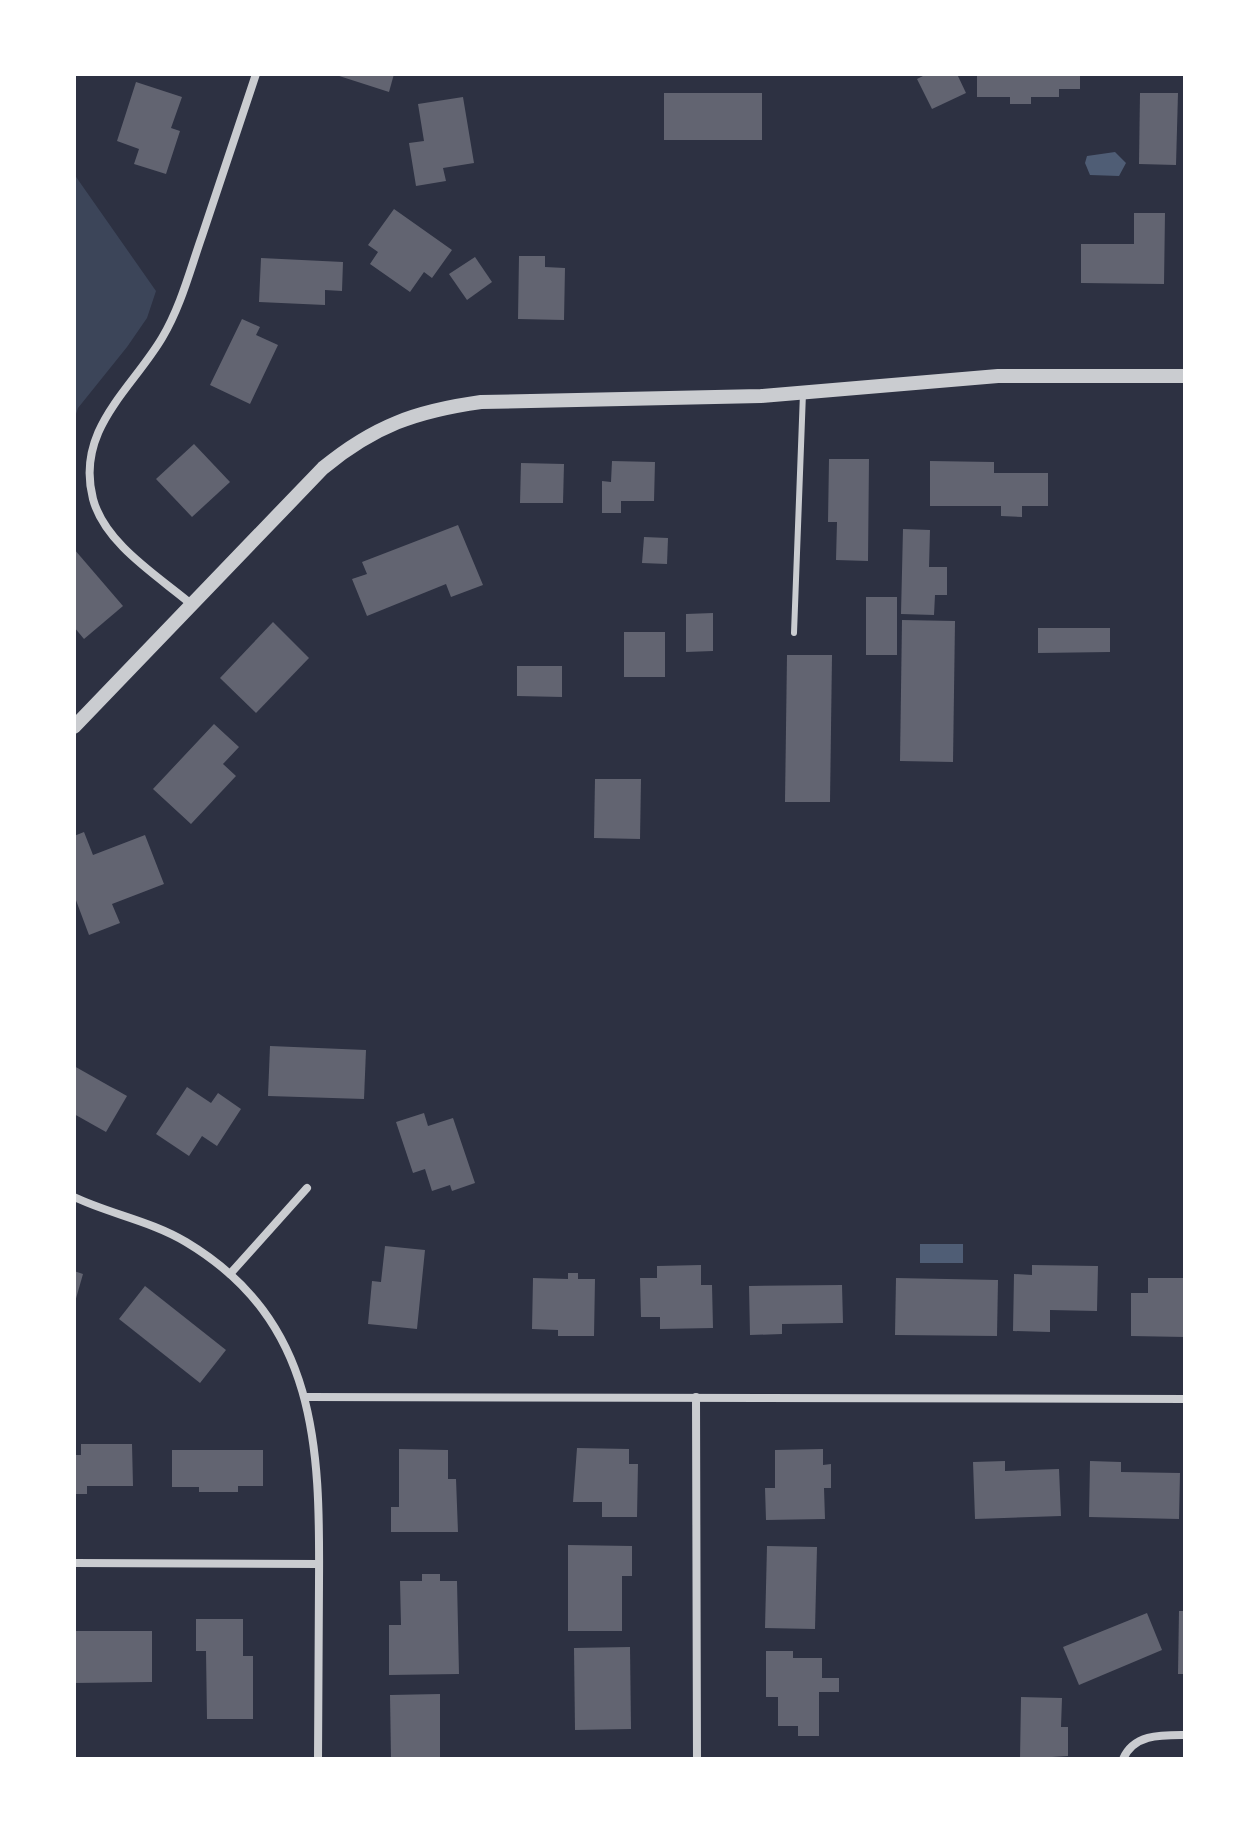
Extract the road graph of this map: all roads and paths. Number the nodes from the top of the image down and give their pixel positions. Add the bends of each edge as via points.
1 (256, 74) edge
2 (1185, 376) edge
3 (803, 393) junction
4 (191, 604) junction
5 (794, 633) dead end
6 (74, 727) edge
7 (307, 1188) dead end
8 (74, 1197) edge
9 (230, 1274) junction
10 (307, 1397) junction
11 (696, 1397) junction
12 (1185, 1399) edge
13 (74, 1563) edge
14 (319, 1564) junction
15 (1185, 1735) edge
16 (318, 1759) edge
17 (697, 1759) edge
18 (1123, 1759) edge

1 - 4 street via 174,315 149,358 108,408 95,437 90,470 93,500 107,528
2 - 3 street via 998,376
3 - 4 street via 481,402 396,421 357,440 323,468
3 - 5 lane
4 - 6 street
7 - 9 street
8 - 9 street via 137,1218 186,1242
9 - 10 street via 263,1312
10 - 11 street
10 - 14 street via 317,1451
11 - 12 street
11 - 17 street
13 - 14 street
14 - 16 street
15 - 18 street via 1143,1738 1128,1747

